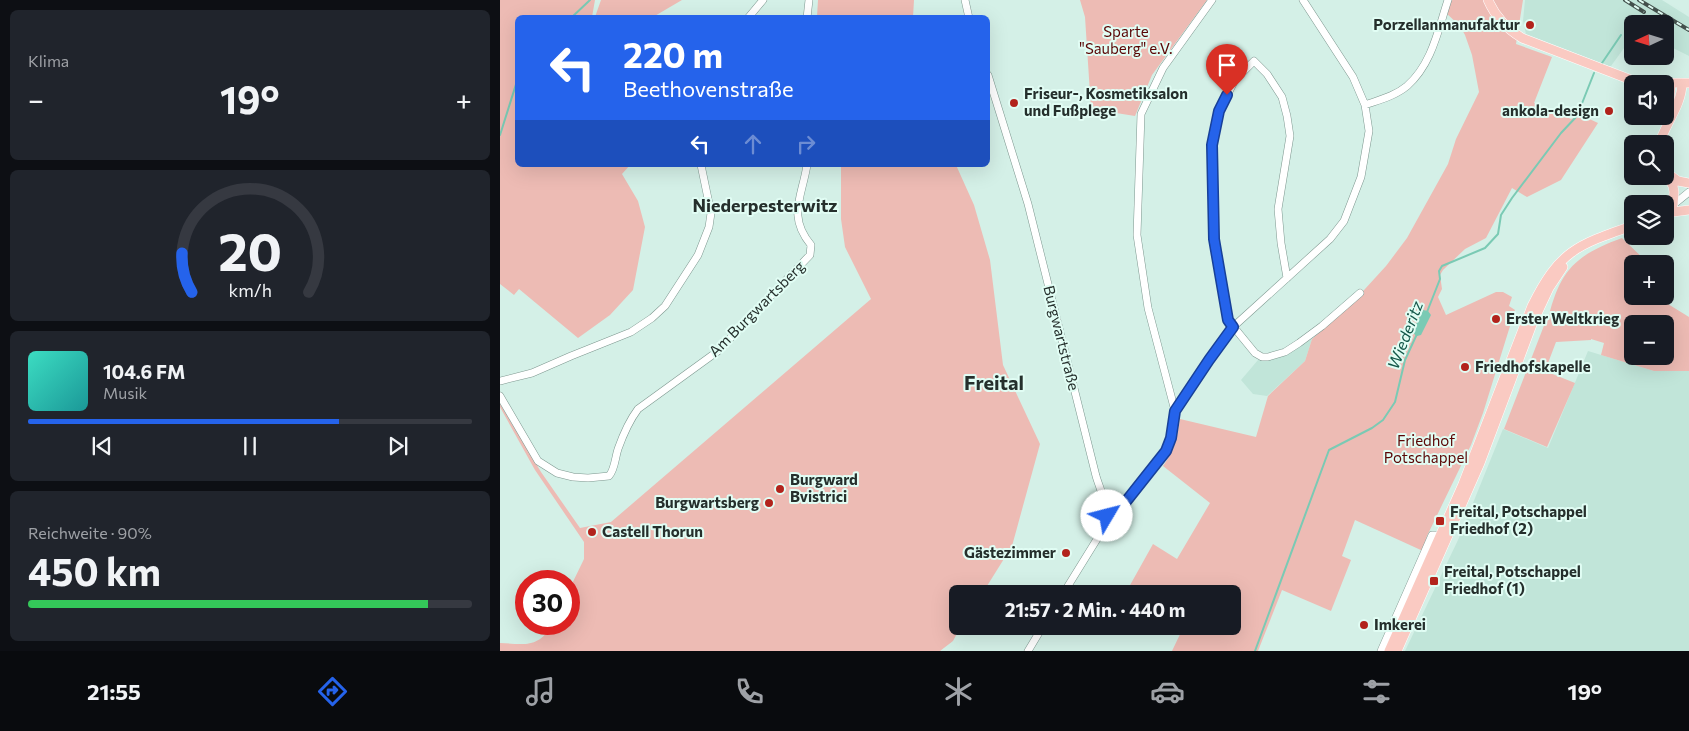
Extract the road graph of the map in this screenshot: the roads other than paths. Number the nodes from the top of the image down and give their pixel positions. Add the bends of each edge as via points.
1 (763, 0) edge
2 (809, 0) edge
3 (965, 0) edge
4 (1212, 0) edge
5 (1303, 0) edge
6 (1448, 0) edge
7 (1488, 0) edge
8 (750, 15) edge
9 (807, 15) edge
10 (968, 15) edge
11 (1624, 77) edge
12 (990, 80) edge
13 (1686, 83) edge
14 (1365, 105) junction
15 (1674, 111) edge
16 (701, 167) edge
17 (806, 167) edge
18 (1674, 178) edge
19 (1689, 183) edge
20 (1689, 192) edge
21 (1674, 204) edge
22 (1674, 209) edge
23 (1689, 210) edge
24 (1624, 228) edge
25 (1287, 278) junction
26 (1360, 293) dead end
27 (1233, 327) junction
28 (500, 381) edge
29 (500, 396) edge
30 (1175, 411) junction
31 (1107, 510) junction
32 (1443, 538) junction
33 (1069, 585) edge
34 (1038, 635) edge
35 (1028, 651) edge
36 (1381, 651) edge
37 (1389, 651) edge
38 (1397, 651) edge

1 - 8 street
2 - 9 street
3 - 10 street
4 - 30 street via 1162,68 1141,114 1136,235 1148,308
5 - 14 street via 1353,77
6 - 14 street via 1436,40 1423,66 1407,86 1387,98
7 - 11 main road via 1502,21 1522,38
12 - 31 street, Burgwartstraße via 1028,204
13 - 15 main road
14 - 25 street via 1369,131 1361,177 1344,221 1330,239
16 - 28 street via 711,213 709,227 698,255 665,306 630,332 532,373
17 - 29 street, Am Burgwartsberg via 796,207 799,226 812,245 810,255 718,351 638,409 608,476 572,477 557,473 538,461
18 - 19 main road
20 - 21 street
22 - 23 main road
24 - 32 main road via 1572,250 1542,285
25 - 27 street
25 - 27 street via 1278,209 1290,136 1287,116 1282,97 1254,61 1235,80 1219,111 1212,145 1214,239 1228,320
26 - 27 street via 1314,332 1274,356 1262,357 1255,353
27 - 30 street
30 - 31 street via 1166,451 1124,504
31 - 33 street via 1102,531
32 - 36 street via 1433,535 1430,539
32 - 37 main road
32 - 38 main road
34 - 35 street

